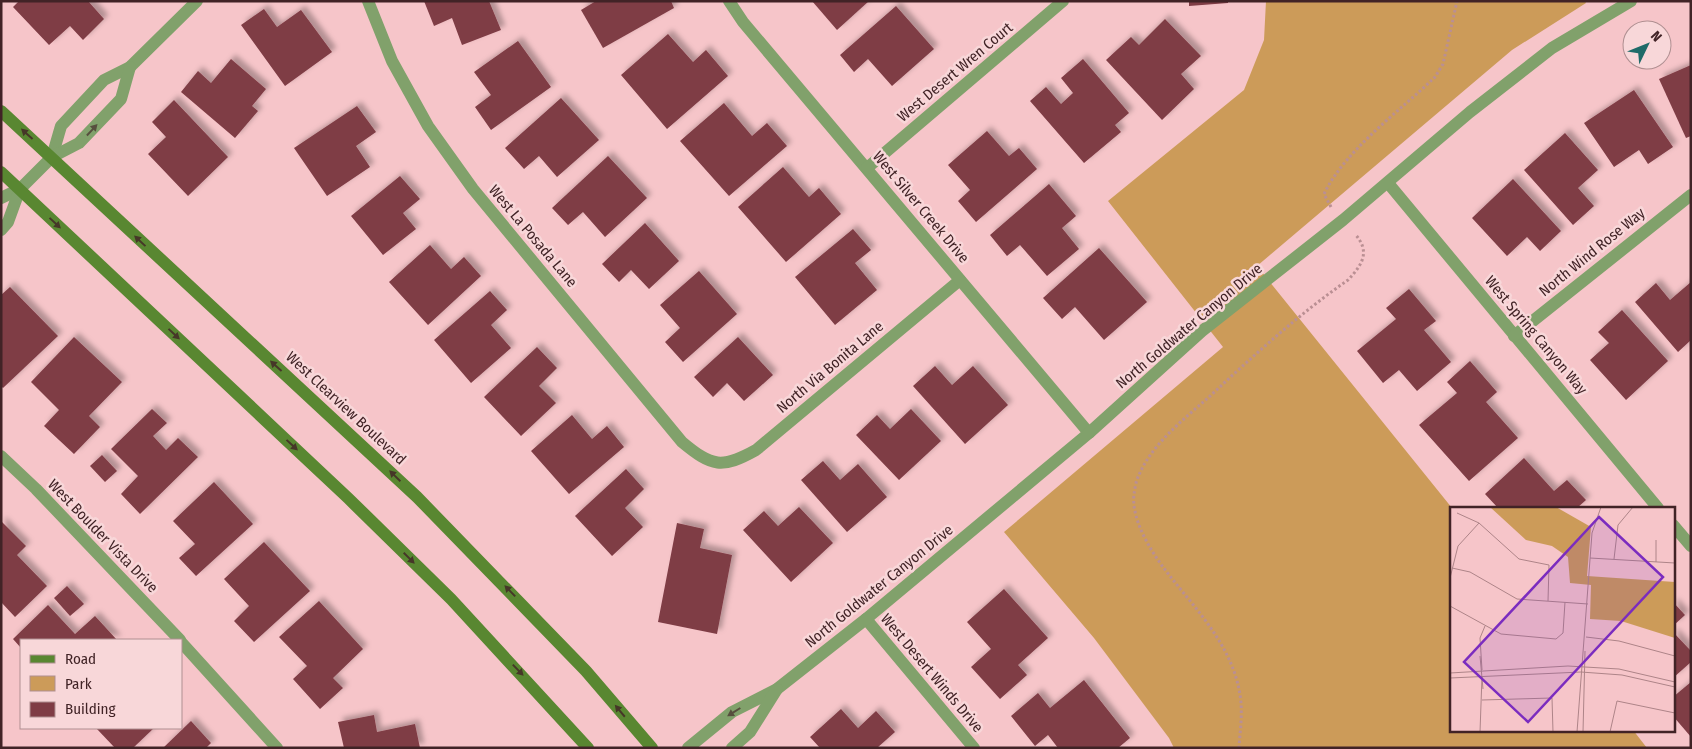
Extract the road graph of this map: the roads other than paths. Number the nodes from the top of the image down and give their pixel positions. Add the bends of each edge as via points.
1 (197, 1) edge
2 (368, 1) edge
3 (729, 1) edge
4 (1064, 1) edge
5 (1631, 1) edge
6 (130, 67) junction
7 (1, 111) edge
8 (52, 157) junction
9 (867, 168) junction
10 (1, 172) edge
11 (1388, 183) junction
12 (20, 189) junction
13 (1691, 195) edge
14 (1, 198) edge
15 (1, 230) edge
16 (960, 280) junction
17 (1514, 336) junction
18 (1088, 433) junction
19 (1, 456) edge
20 (713, 463) joint
21 (1657, 507) edge
22 (1674, 526) edge
23 (1691, 546) edge
24 (866, 619) junction
25 (178, 639) edge
26 (182, 643) edge
27 (777, 689) junction
28 (277, 748) edge
29 (588, 748) edge
30 (652, 748) edge
31 (688, 748) edge
32 (732, 748) edge
33 (974, 748) edge

1 - 6 street
2 - 20 street, West La Posada Lane via 392,62 428,126 473,189 682,442
3 - 9 street, West Silver Creek Drive via 743,22
4 - 9 street, West Desert Wren Court
5 - 11 street, North Goldwater Canyon Drive via 1552,48 1470,112
6 - 8 street via 104,80 61,126
8 -> 6 street via 79,143 121,99
8 -> 7 street, West Clearview Boulevard
8 - 12 street
30 -> 8 street, West Clearview Boulevard via 586,671 417,496
9 - 16 street, West Silver Creek Drive
10 - 12 street
11 - 17 street, West Spring Canyon Way
11 - 18 street, North Goldwater Canyon Drive via 1202,332
12 - 14 street
12 - 15 street via 8,222
12 -> 29 street via 355,504 451,599
13 - 17 street, North Wind Rose Way
16 - 18 street, West Silver Creek Drive
16 - 20 street, North Via Bonita Lane via 756,450 734,462
17 - 21 street, West Spring Canyon Way
18 - 24 street, North Goldwater Canyon Drive
19 - 25 street, West Boulder Vista Drive
22 - 23 street
24 - 27 street, North Goldwater Canyon Drive
24 - 33 street, West Desert Winds Drive
26 - 28 street, West Boulder Vista Drive
27 -> 31 street, North Goldwater Canyon Drive via 732,712
27 - 32 street, North Goldwater Canyon Drive via 750,732

